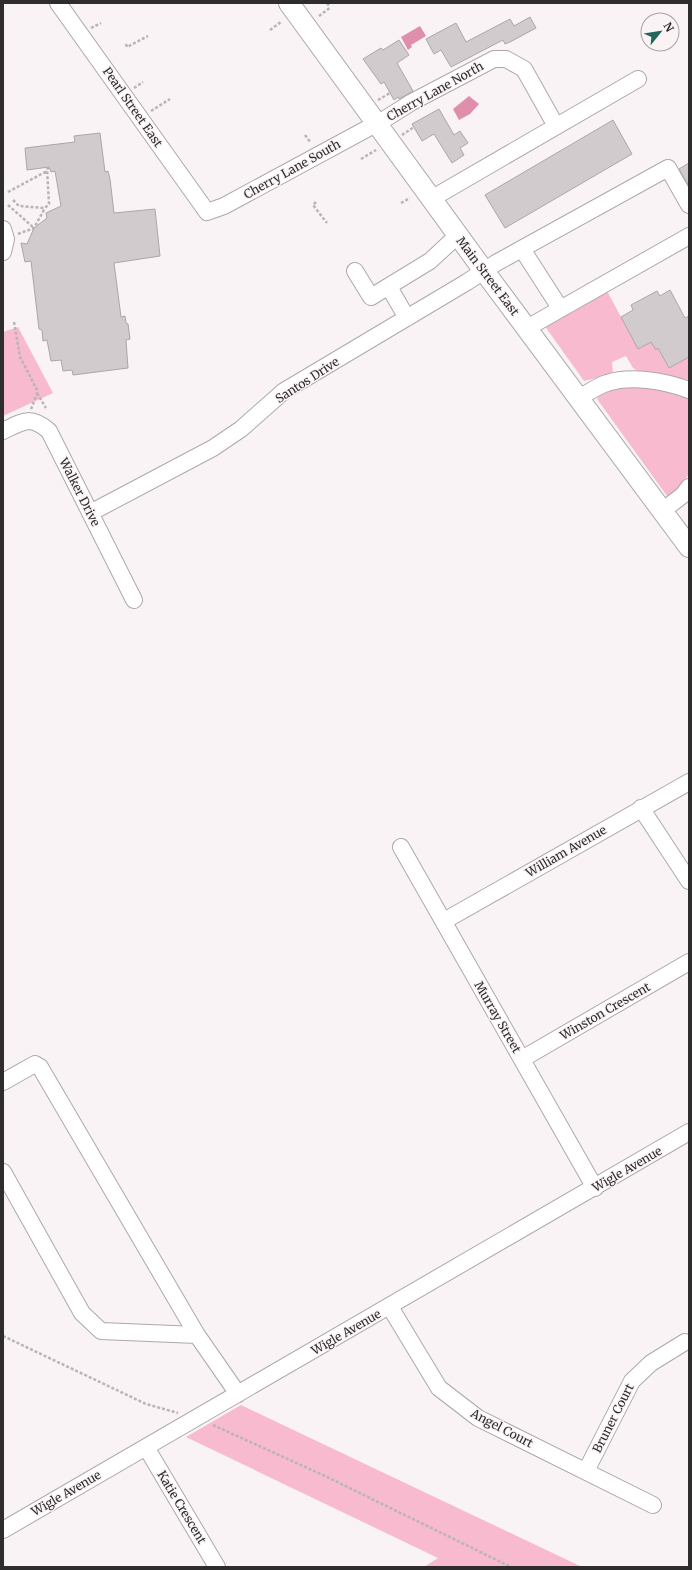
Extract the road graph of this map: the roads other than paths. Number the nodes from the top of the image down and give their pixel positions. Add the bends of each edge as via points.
1 (58, 3) edge
2 (289, 3) edge
3 (638, 79) dead end
4 (376, 124) junction
5 (556, 126) junction
6 (431, 199) junction
7 (689, 205) edge
8 (207, 212) joint
9 (9, 232) edge
10 (458, 235) junction
11 (689, 236) edge
12 (522, 249) junction
13 (3, 252) edge
14 (355, 271) dead end
15 (484, 271) junction
16 (391, 285) junction
17 (560, 308) junction
18 (410, 316) junction
19 (527, 328) junction
20 (689, 390) edge
21 (579, 398) junction
22 (3, 431) edge
23 (689, 487) edge
24 (662, 511) junction
25 (90, 513) junction
26 (689, 547) edge
27 (134, 600) dead end
28 (689, 782) edge
29 (641, 808) junction
30 (401, 848) dead end
31 (689, 881) edge
32 (444, 921) junction
33 (689, 962) edge
34 (522, 1059) junction
35 (3, 1082) edge
36 (689, 1132) edge
37 (3, 1172) edge
38 (595, 1188) junction
39 (390, 1307) junction
40 (197, 1335) junction
41 (685, 1342) dead end
42 (238, 1394) junction
43 (146, 1447) junction
44 (586, 1471) junction
45 (653, 1505) dead end
46 (3, 1530) edge
47 (217, 1567) edge

1 - 8 street, Pearl Street East
2 - 4 main road, Main Street East
3 - 5 street
4 - 5 street, Cherry Lane North via 494,59 506,59 524,69
4 - 6 main road, Main Street East
4 - 8 street, Cherry Lane South via 224,206
5 - 6 street
6 - 10 main road, Main Street East
7 - 12 street, Santos Drive via 668,168
9 - 13 street
10 - 15 main road, Main Street East
10 - 16 street via 430,261
11 - 17 street
12 - 15 street, Santos Drive
12 - 17 street
14 - 16 street via 371,297
15 - 18 street, Santos Drive
15 - 19 main road, Main Street East
16 - 18 street
17 - 19 street
18 - 25 street, Santos Drive via 284,392 213,448
19 - 21 main road, Main Street East
20 - 21 street via 658,382 623,380 606,383
21 - 24 main road, Main Street East
22 - 25 street, Walker Drive via 24,420 34,421 49,431
23 - 24 street
24 - 26 main road, Main Street East
25 - 27 street, Walker Drive
28 - 29 street, William Avenue
29 - 31 street
29 - 32 street, William Avenue
30 - 32 street, Murray Street
32 - 34 street, Murray Street
33 - 34 street, Winston Crescent
34 - 38 street, Murray Street
35 - 40 street via 35,1064 40,1067
36 - 38 street, Wigle Avenue
37 - 40 street via 82,1313 101,1331
38 - 39 street, Wigle Avenue
39 - 42 street, Wigle Avenue
39 - 44 street, Angel Court via 439,1388 478,1418
40 - 42 street
41 - 44 street, Bruner Court via 651,1363 632,1381
42 - 43 street, Wigle Avenue
43 - 46 street, Wigle Avenue
43 - 47 street, Katie Crescent
44 - 45 street, Angel Court

